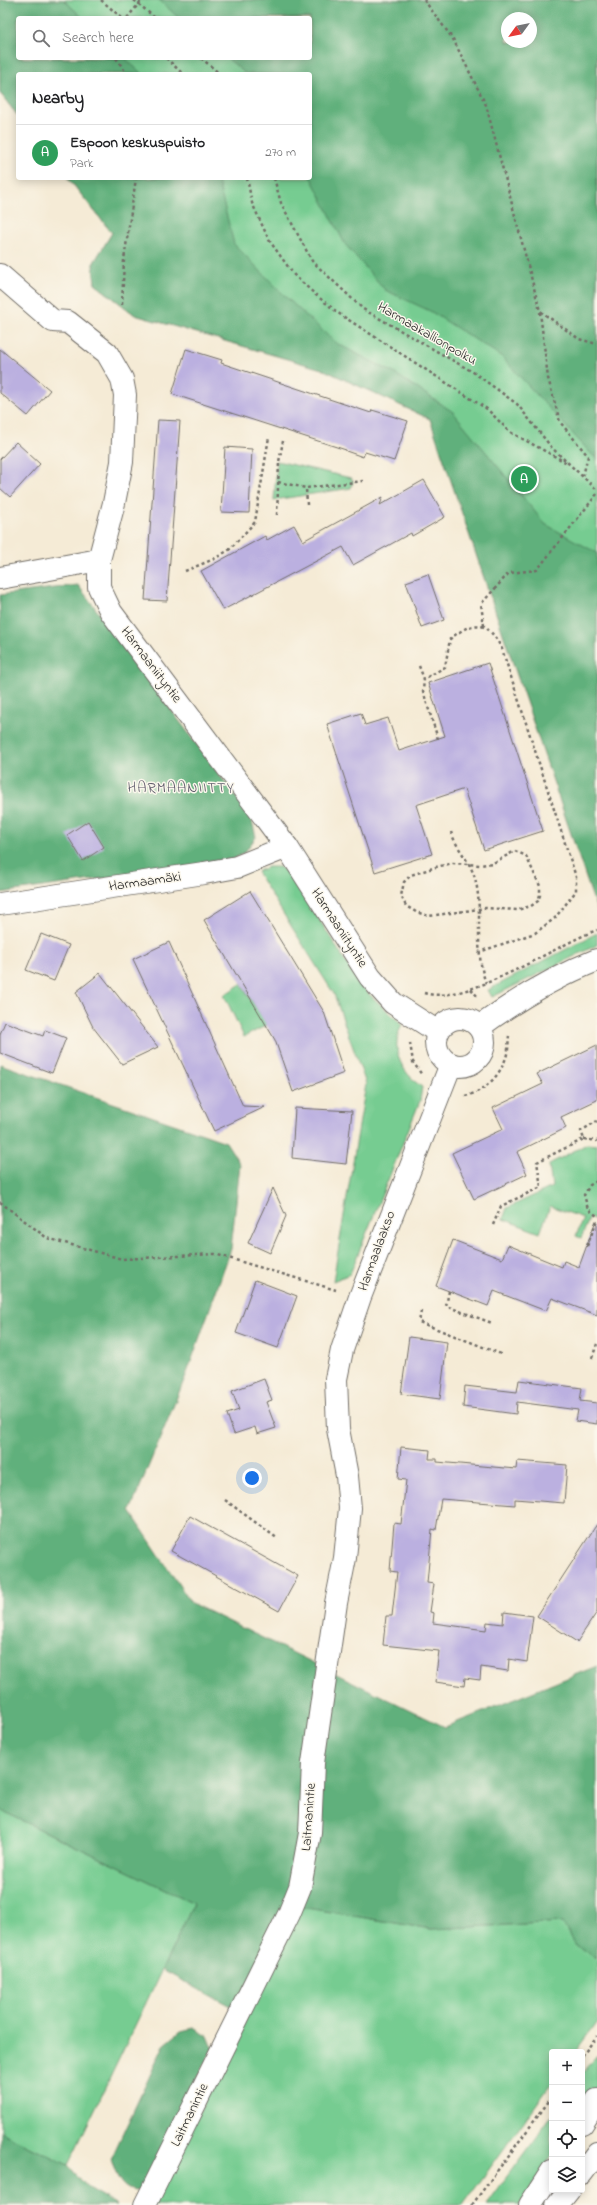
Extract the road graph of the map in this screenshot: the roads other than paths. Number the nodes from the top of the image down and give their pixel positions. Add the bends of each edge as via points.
1 (0, 275) edge
2 (99, 560) junction
3 (0, 578) edge
4 (287, 847) junction
5 (0, 904) edge
6 (597, 960) edge
7 (479, 1027) junction
8 (438, 1032) junction
9 (450, 1064) junction
10 (342, 1445) joint
11 (597, 2100) edge
12 (584, 2121) edge
13 (597, 2153) edge
14 (585, 2170) edge
15 (549, 2176) edge
16 (567, 2193) edge
17 (145, 2205) edge
18 (530, 2205) edge
19 (557, 2205) edge

1 - 2 street, Harmaaniityntie via 54,320 68,322 107,353 122,378 125,395 122,462
2 - 3 street
2 - 4 street, Harmaaniityntie via 99,587 111,612
4 - 5 street, Harmaamäki via 237,866 210,872
4 - 8 street, Harmaaniityntie via 370,977 393,1003
6 - 7 street via 516,1001
7 - 8 street via 474,1022 460,1017 448,1021
7 - 9 street via 484,1043 479,1057 468,1065
8 - 9 street via 437,1048 440,1055
9 - 10 street, Harmaalaakso via 342,1350 336,1380 338,1429
10 - 17 street, Laitmanintie via 350,1508 345,1558 313,1763 310,1833 300,1887
11 - 12 street
13 - 14 street
15 - 18 street
16 - 19 street

